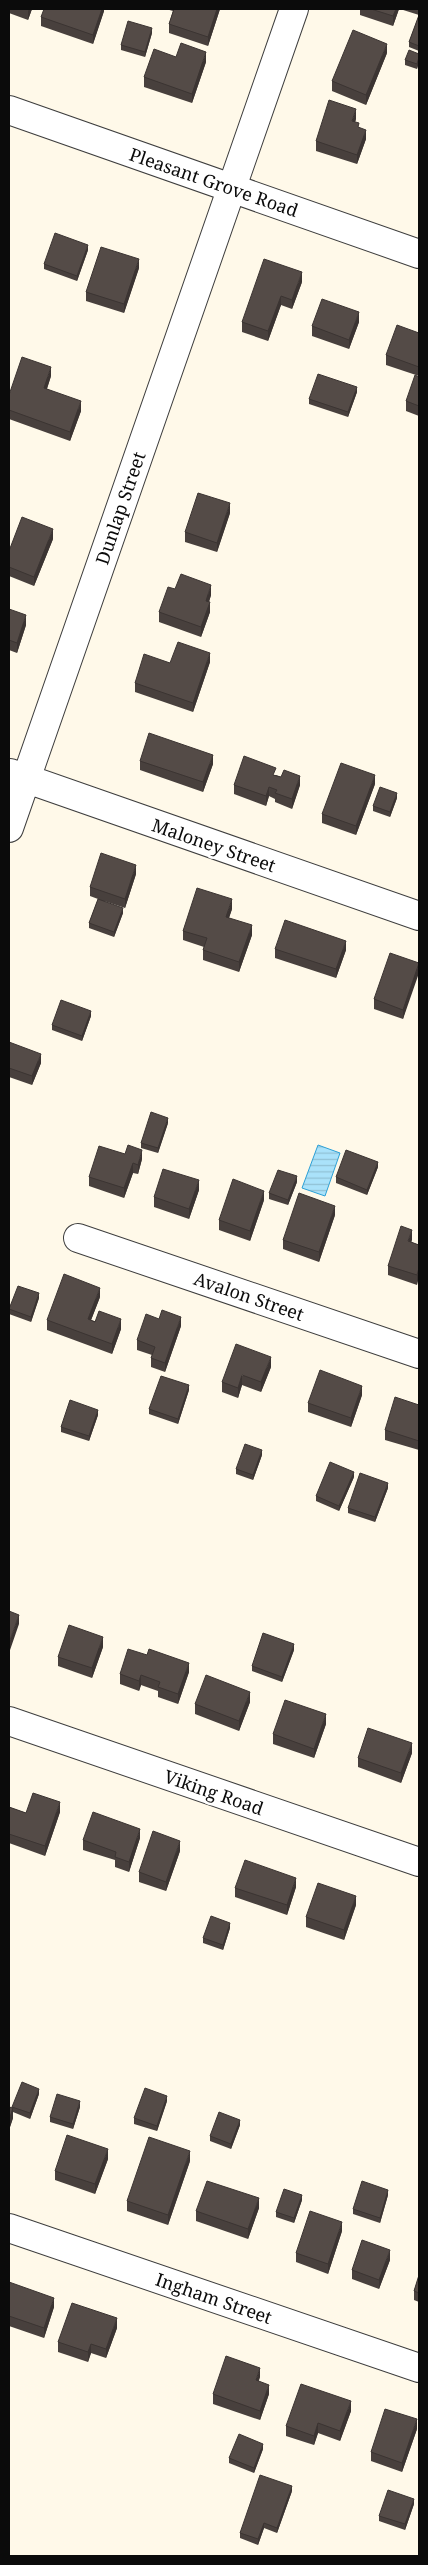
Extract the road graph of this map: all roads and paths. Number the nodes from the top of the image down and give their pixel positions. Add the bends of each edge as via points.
1 (294, 9) edge
2 (9, 110) edge
3 (231, 188) junction
4 (419, 254) edge
5 (18, 776) edge
6 (9, 828) edge
7 (419, 916) edge
8 (78, 1238) dead end
9 (419, 1354) edge
10 (9, 1721) edge
11 (419, 1862) edge
12 (9, 2228) edge
13 (419, 2368) edge

1 - 3 street, Dunlap Street
2 - 3 street, Pleasant Grove Road
3 - 4 street, Pleasant Grove Road
3 - 5 street, Dunlap Street
5 - 6 street, Dunlap Street
5 - 7 street, Maloney Street
8 - 9 street, Avalon Street
10 - 11 street, Viking Road
12 - 13 street, Ingham Street

